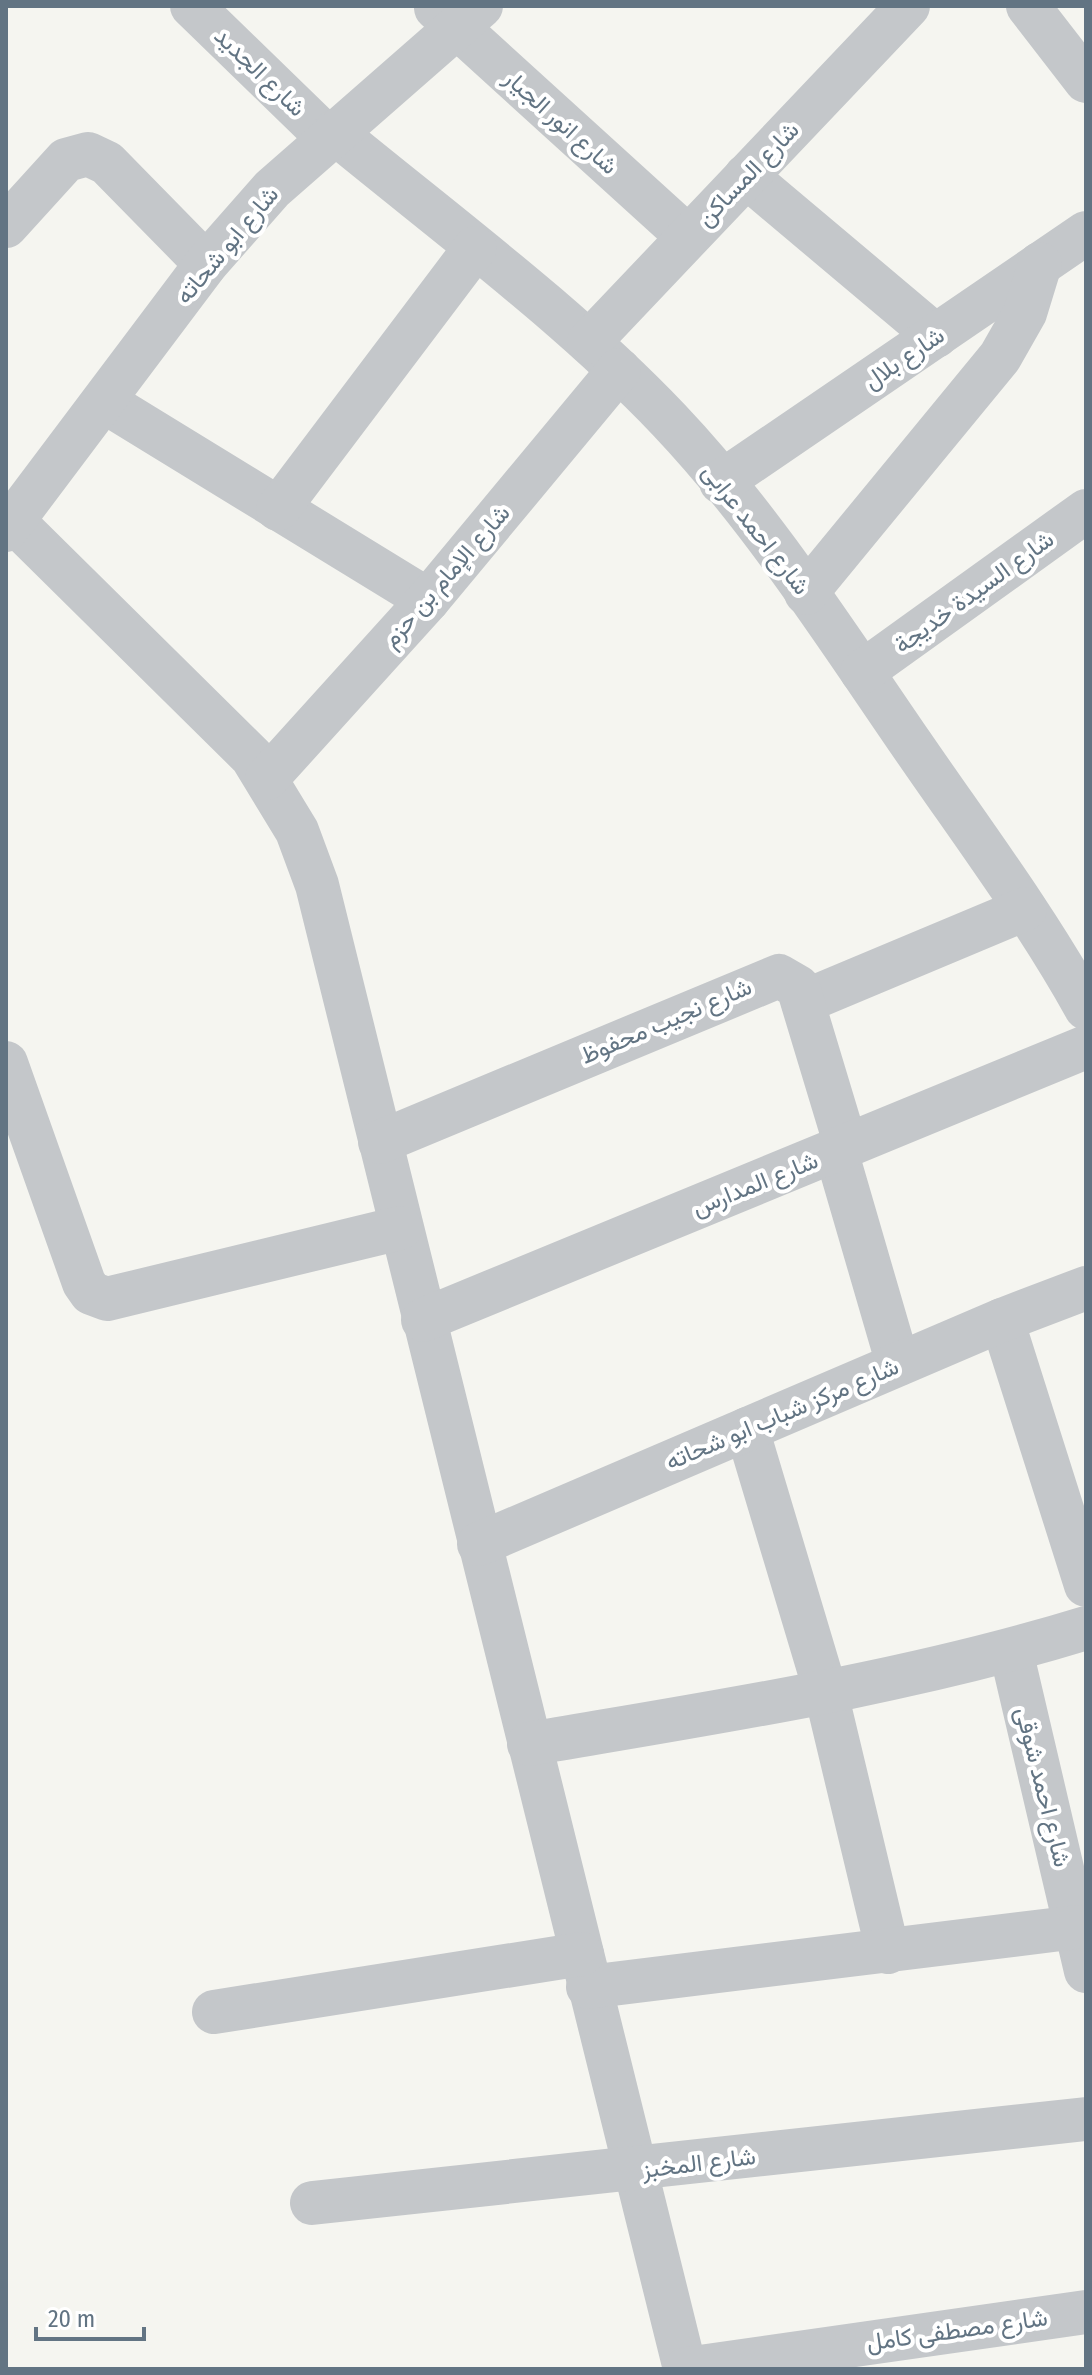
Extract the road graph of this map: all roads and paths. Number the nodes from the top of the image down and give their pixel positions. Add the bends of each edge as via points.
1 (192, 6) edge
2 (908, 6) edge
3 (1028, 6) edge
4 (457, 13) edge
5 (1086, 81) edge
6 (331, 135) junction
7 (746, 176) junction
8 (6, 226) edge
9 (1086, 233) edge
10 (688, 237) junction
11 (475, 248) junction
12 (206, 264) junction
13 (1040, 264) junction
14 (936, 336) junction
15 (604, 356) junction
16 (105, 402) junction
17 (721, 482) junction
18 (278, 509) junction
19 (1086, 511) edge
20 (8, 522) edge
21 (806, 593) junction
22 (428, 600) junction
23 (862, 672) junction
24 (267, 778) junction
25 (1025, 909) junction
26 (803, 1002) junction
27 (1086, 1008) edge
28 (1086, 1047) edge
29 (6, 1065) edge
30 (380, 1142) junction
31 (841, 1148) junction
32 (400, 1228) junction
33 (1086, 1288) edge
34 (423, 1320) junction
35 (1002, 1320) junction
36 (898, 1364) junction
37 (747, 1429) junction
38 (479, 1544) junction
39 (1086, 1585) edge
40 (1086, 1628) edge
41 (1011, 1651) junction
42 (826, 1693) junction
43 (529, 1744) junction
44 (1079, 1915) edge
45 (888, 1952) junction
46 (585, 1970) junction
47 (1086, 1971) edge
48 (214, 2012) dead end
49 (1086, 2119) edge
50 (636, 2171) junction
51 (312, 2203) dead end
52 (1086, 2312) edge
53 (686, 2369) edge

1 - 6 street, شارع الجديد
2 - 7 street, شارع المساكن
3 - 5 street
4 - 6 street, شارع ابو شحاته
4 - 10 street, شارع انور الجيار
6 - 11 street, شارع احمد عرابى
6 - 12 street, شارع ابو شحاته via 272,189
7 - 10 street, شارع المساكن
7 - 14 street
8 - 12 street via 66,160 88,154 107,163
9 - 13 street, شارع بلال
10 - 15 street, شارع المساكن
11 - 15 street, شارع احمد عرابى
11 - 18 street
12 - 16 street, شارع ابو شحاته
13 - 14 street, شارع بلال
13 - 21 street via 1025,313 1000,357
14 - 17 street, شارع بلال
15 - 17 street, شارع احمد عرابى via 671,422
15 - 22 street, شارع الإمام بن حزم
16 - 18 street
16 - 20 street, شارع ابو شحاته
17 - 21 street, شارع احمد عرابى
18 - 22 street
19 - 23 street, شارع السيدة خديجة
20 - 24 street via 231,734
21 - 23 street, شارع احمد عرابى
22 - 24 street, شارع الإمام بن حزم
23 - 25 street, شارع احمد عرابى
24 - 30 street via 297,831 317,885
25 - 26 street
25 - 27 street, شارع احمد عرابى
26 - 30 street, شارع نجيب محفوظ via 793,981 771,976
26 - 31 street
28 - 31 street, شارع المدارس
29 - 32 street via 91,1293 107,1299
30 - 32 street
31 - 34 street, شارع المدارس
31 - 36 street
32 - 34 street
33 - 35 street, شارع مركز شباب ابو شحاته
34 - 38 street
35 - 36 street, شارع مركز شباب ابو شحاته
35 - 39 street
36 - 37 street, شارع مركز شباب ابو شحاته
37 - 38 street, شارع مركز شباب ابو شحاته
37 - 42 street
38 - 43 street
40 - 41 street
41 - 42 street
41 - 44 street, شارع احمد شوقى
42 - 43 street
42 - 45 street
43 - 46 street
44 - 45 street
44 - 47 street, شارع احمد شوقى
45 - 46 street
46 - 48 street
46 - 50 street
49 - 50 street, شارع المخبز
50 - 51 street, شارع المخبز
50 - 53 street
52 - 53 street, شارع مصطفى كامل

